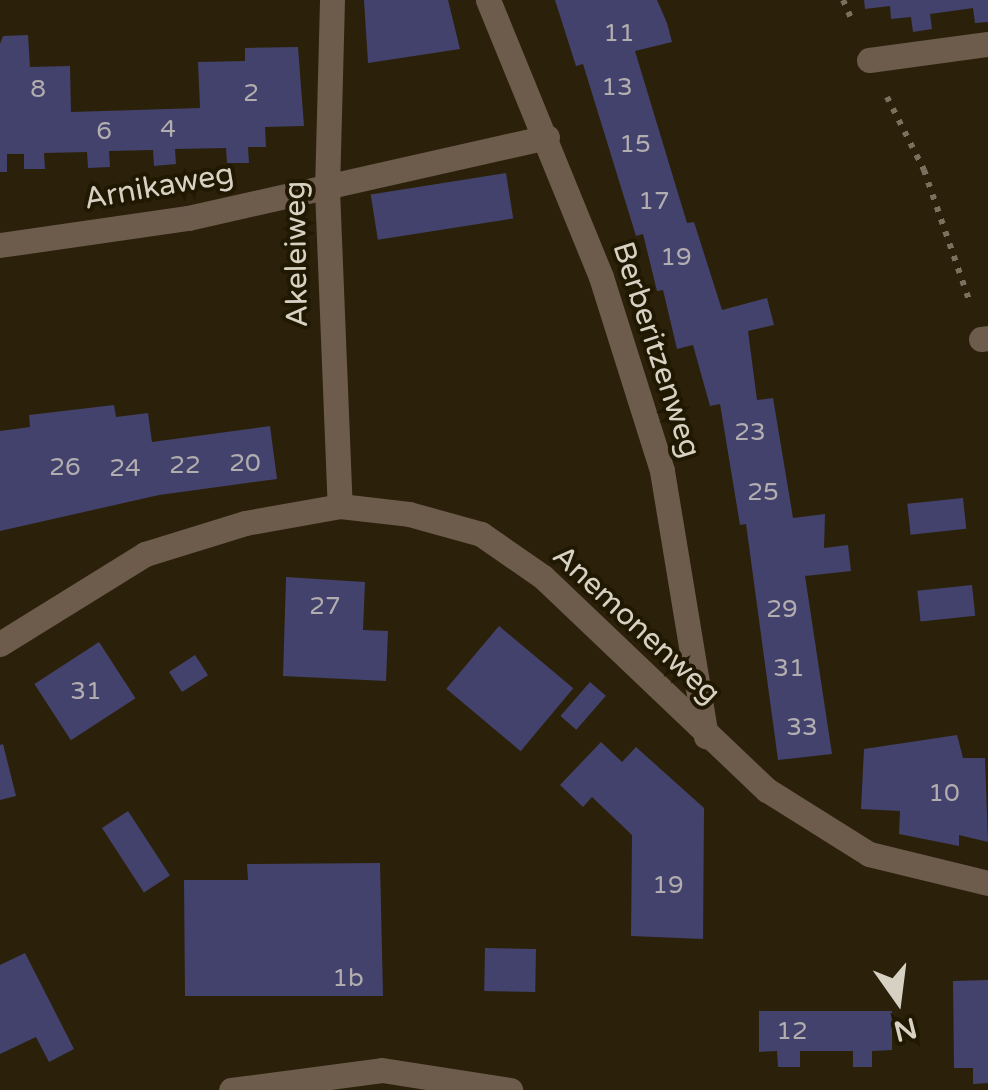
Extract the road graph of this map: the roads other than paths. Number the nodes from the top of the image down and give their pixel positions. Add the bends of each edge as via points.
1 (332, 0) edge
2 (488, 0) edge
3 (988, 44) edge
4 (870, 60) road end
5 (547, 137) junction
6 (327, 189) junction
7 (0, 246) edge
8 (340, 506) junction
9 (0, 644) edge
10 (706, 736) junction
11 (988, 883) edge
12 (231, 1090) edge
13 (510, 1090) edge

1 - 6 street, Akeleiweg
2 - 5 street, Berberitzenweg
3 - 4 street
5 - 6 street, Arnikaweg
5 - 10 street, Berberitzenweg via 601,277 662,471
6 - 7 street, Arnikaweg
6 - 8 street, Akeleiweg
8 - 9 street, Anemonenweg via 245,523 145,554
8 - 10 street, Anemonenweg via 409,514 481,534 543,576
10 - 11 street, Anemonenweg via 767,790 869,854
12 - 13 street via 382,1070

